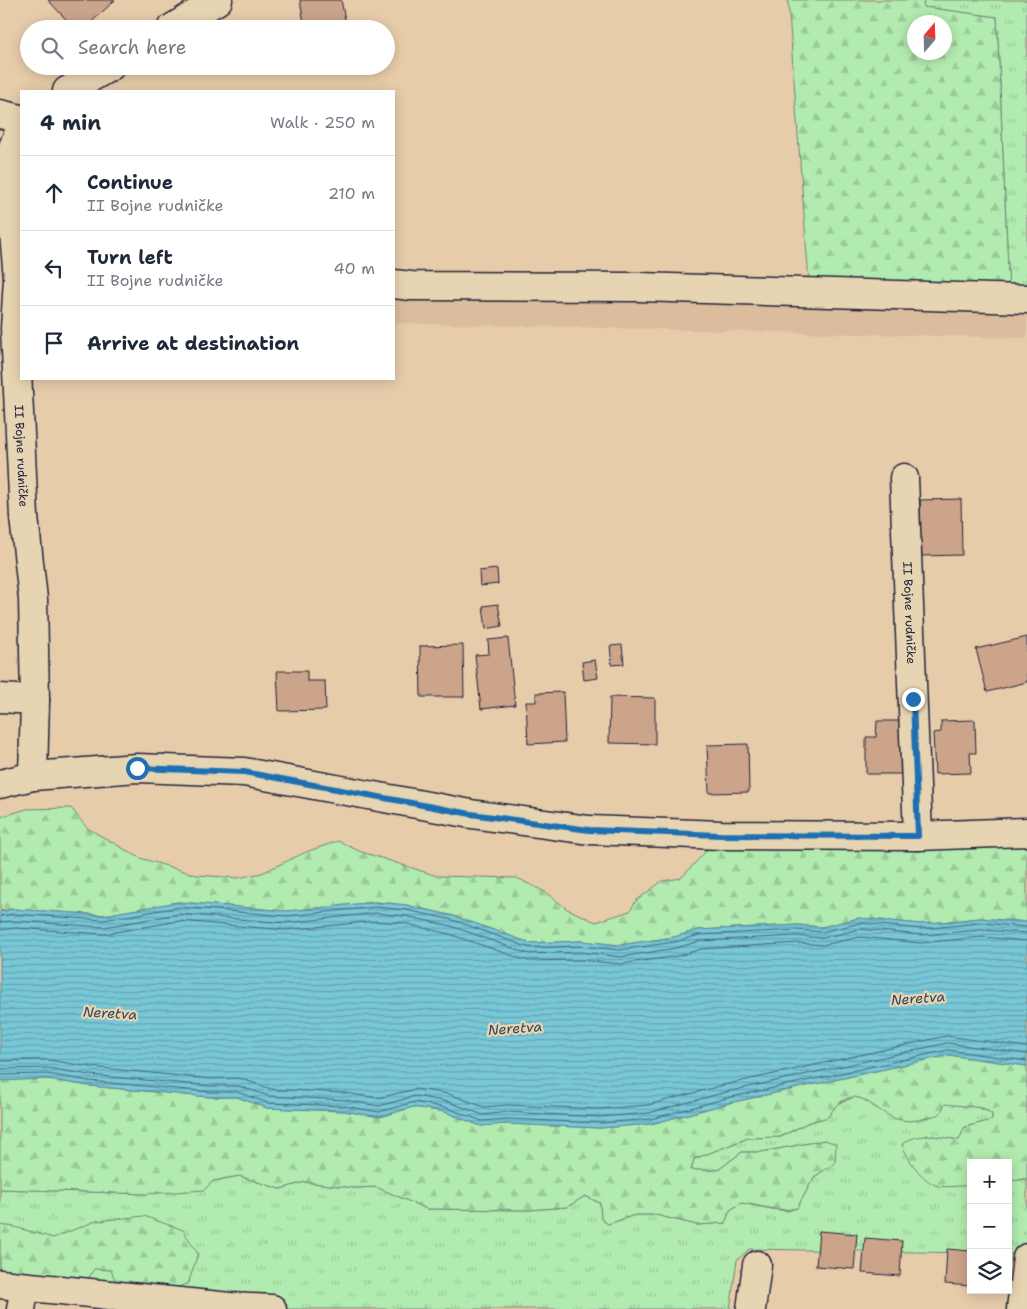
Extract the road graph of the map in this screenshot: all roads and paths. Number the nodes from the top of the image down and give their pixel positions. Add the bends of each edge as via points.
1 (218, 0) edge
2 (186, 20) edge
3 (95, 75) edge
4 (69, 90) edge
5 (0, 114) edge
6 (20, 119) edge
7 (20, 130) edge
8 (19, 264) edge
9 (395, 284) edge
10 (1027, 299) edge
11 (904, 478) dead end
12 (12, 516) edge
13 (0, 698) edge
14 (36, 700) junction
15 (33, 776) junction
16 (0, 784) edge
17 (1027, 832) edge
18 (918, 836) junction
19 (1027, 1258) edge
20 (757, 1264) dead end
21 (15, 1293) edge
22 (230, 1308) edge
23 (272, 1309) edge
24 (751, 1309) edge
25 (1021, 1309) edge

1 - 2 street
3 - 4 street
5 - 6 street
7 - 8 street, II Bojne rudničke via 13,147 13,222
8 - 12 street, II Bojne rudničke
9 - 10 street via 639,287
11 - 18 street, II Bojne rudničke
12 - 14 street, II Bojne rudničke via 33,599
13 - 14 street
14 - 15 street, II Bojne rudničke
15 - 16 street
15 - 18 street via 137,768 244,772 471,814 589,830 720,835
17 - 18 street
19 - 25 street
20 - 24 street
21 - 22 street
22 - 23 street

